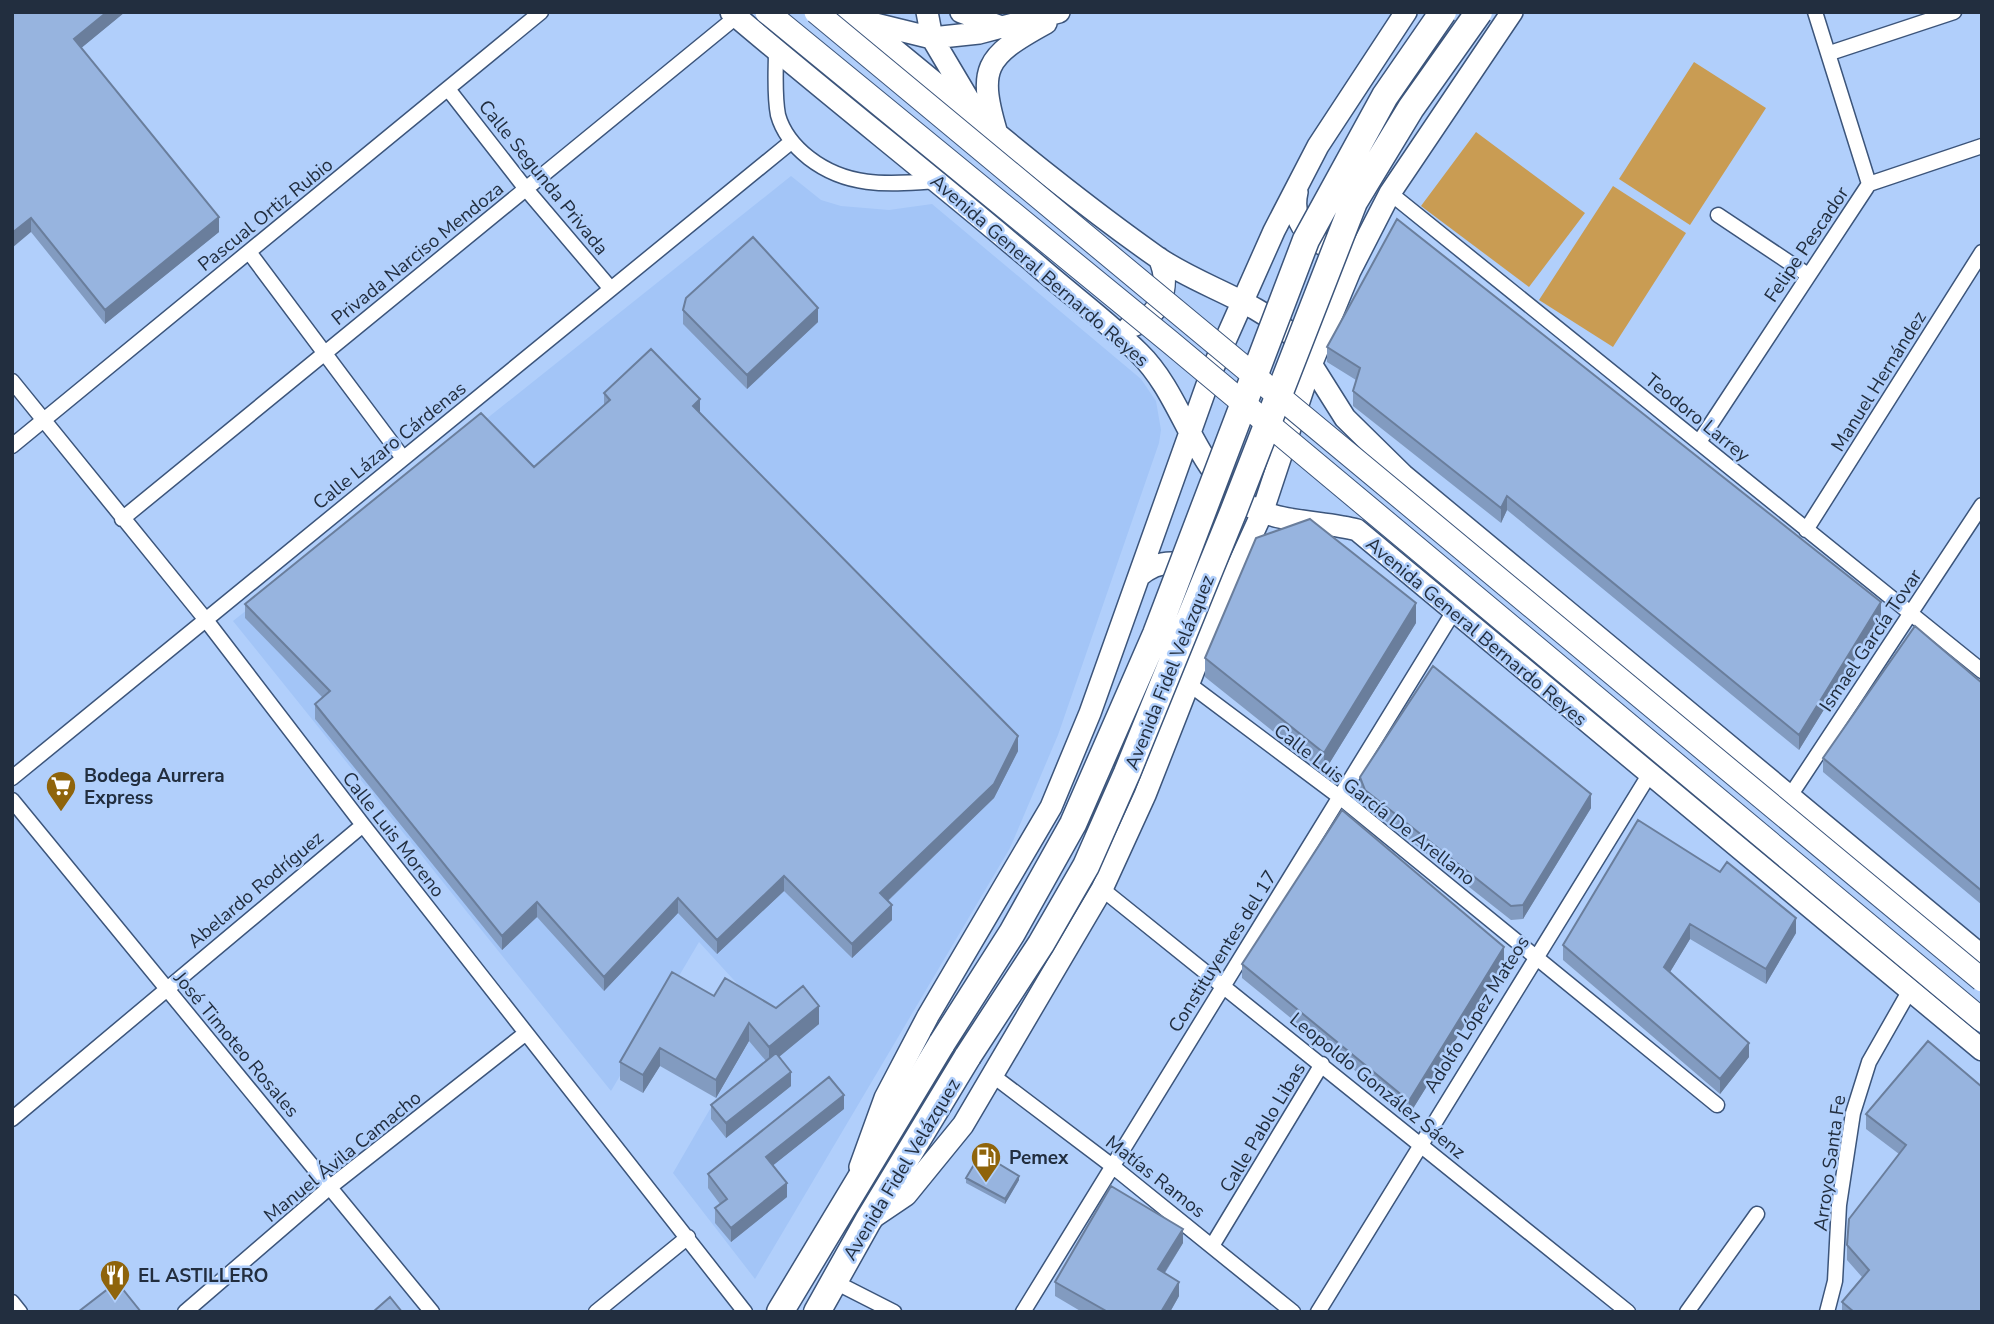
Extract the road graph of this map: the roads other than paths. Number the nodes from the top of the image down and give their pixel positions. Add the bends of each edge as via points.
1 (541, 12) edge
2 (767, 12) edge
3 (816, 12) edge
4 (927, 12) edge
5 (961, 12) edge
6 (1059, 12) edge
7 (1065, 12) edge
8 (1405, 12) edge
9 (1443, 12) edge
10 (1479, 12) edge
11 (1512, 12) edge
12 (1815, 12) edge
13 (1954, 12) edge
14 (733, 15) edge
15 (852, 15) edge
16 (1001, 27) junction
17 (932, 38) junction
18 (776, 49) junction
19 (1830, 53) junction
20 (448, 89) junction
21 (992, 132) junction
22 (791, 142) junction
23 (1982, 146) edge
24 (939, 181) junction
25 (1869, 184) junction
26 (1298, 187) junction
27 (526, 189) junction
28 (1390, 193) junction
29 (1718, 215) dead end
30 (1364, 246) junction
31 (1982, 252) edge
32 (248, 253) junction
33 (1159, 258) junction
34 (1808, 275) junction
35 (611, 289) junction
36 (1242, 301) junction
37 (1107, 325) junction
38 (324, 353) junction
39 (1311, 365) junction
40 (12, 381) edge
41 (44, 421) junction
42 (1191, 433) junction
43 (1699, 442) junction
44 (12, 446) edge
45 (403, 458) junction
46 (1403, 475) junction
47 (1982, 505) edge
48 (1262, 513) junction
49 (122, 519) junction
50 (1357, 530) junction
51 (1806, 530) junction
52 (1139, 576) junction
53 (1454, 611) junction
54 (1216, 614) junction
55 (1911, 615) junction
56 (206, 620) junction
57 (1982, 671) edge
58 (1189, 684) junction
59 (1649, 775) junction
60 (12, 778) edge
61 (1790, 796) junction
62 (1341, 798) junction
63 (12, 800) edge
64 (363, 825) junction
65 (1102, 889) junction
66 (1982, 956) edge
67 (1534, 957) junction
68 (1982, 980) edge
69 (1223, 985) junction
70 (166, 989) junction
71 (1910, 990) junction
72 (1982, 1020) edge
73 (526, 1033) junction
74 (1982, 1050) edge
75 (1322, 1064) junction
76 (992, 1075) junction
77 (1717, 1105) dead end
78 (12, 1119) edge
79 (1419, 1144) junction
80 (1111, 1165) junction
81 (856, 1183) junction
82 (330, 1187) junction
83 (1757, 1213) dead end
84 (868, 1221) junction
85 (688, 1237) junction
86 (1212, 1246) junction
87 (835, 1282) junction
88 (12, 1302) edge
89 (1624, 1310) edge
90 (20, 1312) edge
91 (185, 1312) edge
92 (432, 1312) edge
93 (596, 1312) edge
94 (745, 1312) edge
95 (780, 1312) edge
96 (817, 1312) edge
97 (894, 1312) edge
98 (1023, 1312) edge
99 (1293, 1312) edge
100 (1318, 1312) edge
101 (1687, 1312) edge
102 (1827, 1312) edge

1 - 20 street, Pascual Ortiz Rubio
2 - 72 main road, Avenida General Bernardo Reyes, bridge
3 - 68 main road, bridge
4 - 17 street
5 - 16 street
6 - 16 street
7 - 21 street via 1013,42 991,63 987,90
8 - 26 street via 1318,146
9 - 81 highway, Avenida Fidel Velázquez, bridge via 1385,96 1306,240 1156,634 1077,813 1019,922
10 - 84 highway, Avenida Fidel Velázquez, bridge via 1411,108 1354,202 1239,499 1091,854 1041,944
11 - 28 street
12 - 19 street, Felipe Pescador
13 - 19 street
14 - 18 street, Avenida General Bernardo Reyes
14 - 27 street, Privada Narciso Mendoza
15 - 17 street
15 - 21 street
16 - 17 street
17 - 21 street
18 - 22 street via 779,117
18 - 24 street, Avenida General Bernardo Reyes
19 - 25 street, Felipe Pescador
20 - 27 street, Calle Segunda Privada
20 - 32 street, Pascual Ortiz Rubio
21 - 33 street
22 - 24 street via 822,169 860,183
22 - 35 street, Calle Lázaro Cárdenas
23 - 25 street
24 - 37 street, Avenida General Bernardo Reyes
25 - 34 street, Felipe Pescador
26 - 30 street via 1298,220 1311,238 1342,250
26 - 36 street
27 - 35 street, Calle Segunda Privada
27 - 38 street, Privada Narciso Mendoza
28 - 30 street
28 - 43 street, Teodoro Larrey
29 - 34 street
30 - 39 street
31 - 51 street, Manuel Hernández
32 - 38 street
32 - 41 street, Pascual Ortiz Rubio
33 - 36 street
33 - 37 street via 1166,282 1157,308 1136,325
34 - 43 street, Felipe Pescador
35 - 45 street, Calle Lázaro Cárdenas
36 - 39 street via 1294,337
36 - 42 street
37 - 42 street, Avenida General Bernardo Reyes via 1160,377
38 - 45 street
38 - 49 street, Privada Narciso Mendoza
39 - 46 street via 1345,418
39 - 48 street
40 - 41 street, Calle Luis Moreno
41 - 44 street, Pascual Ortiz Rubio
41 - 49 street, Calle Luis Moreno
42 - 48 street, Avenida General Bernardo Reyes via 1228,490
42 - 52 street
43 - 51 street, Teodoro Larrey
45 - 56 street, Calle Lázaro Cárdenas
46 - 50 street via 1390,474 1367,483 1354,505
46 - 61 street
47 - 55 street, Ismael García Tovar
48 - 50 street, Avenida General Bernardo Reyes
48 - 54 street
49 - 56 street, Calle Luis Moreno
50 - 53 street, Avenida General Bernardo Reyes
51 - 55 street, Teodoro Larrey
52 - 54 street via 1168,562 1191,567 1214,591
52 - 81 street via 1051,807 885,1098
53 - 59 street, Avenida General Bernardo Reyes
53 - 62 street, Constituyentes del 17
54 - 58 street
55 - 57 street, Teodoro Larrey
55 - 61 street, Ismael García Tovar
56 - 60 street, Calle Lázaro Cárdenas
56 - 64 street, Calle Luis Moreno
58 - 62 street, Calle Luis García De Arellano
58 - 65 street
59 - 67 street, Adolfo López Mateos
59 - 71 street, Avenida General Bernardo Reyes
61 - 66 street
62 - 67 street, Calle Luis García De Arellano
62 - 69 street, Constituyentes del 17
63 - 70 street, José Timoteo Rosales
64 - 70 street, Abelardo Rodríguez
64 - 73 street, Calle Luis Moreno
65 - 69 street, Leopoldo González Sáenz
65 - 76 street
67 - 77 street, Calle Luis García De Arellano
67 - 79 street, Adolfo López Mateos
69 - 75 street, Leopoldo González Sáenz
69 - 80 street, Constituyentes del 17
70 - 78 street, Abelardo Rodríguez
70 - 82 street, José Timoteo Rosales
71 - 74 street, Avenida General Bernardo Reyes
71 - 102 street, Arroyo Santa Fe via 1869,1062 1853,1112 1839,1205 1835,1281
73 - 82 street, Manuel Ávila Camacho
73 - 85 street, Calle Luis Moreno
75 - 79 street, Leopoldo González Sáenz
75 - 86 street, Calle Pablo Libas
76 - 80 street, Matías Ramos
76 - 84 street via 963,1125 923,1176 906,1195
79 - 89 street, Leopoldo González Sáenz
79 - 100 street, Adolfo López Mateos
80 - 86 street, Matías Ramos
80 - 98 street, Constituyentes del 17
81 - 95 highway, Avenida Fidel Velázquez
82 - 91 street, Manuel Ávila Camacho
82 - 92 street, José Timoteo Rosales
83 - 101 street
84 - 87 highway, Avenida Fidel Velázquez
85 - 93 street
85 - 94 street, Calle Luis Moreno
86 - 99 street, Matías Ramos
87 - 96 highway, Avenida Fidel Velázquez
87 - 97 street
88 - 90 street

